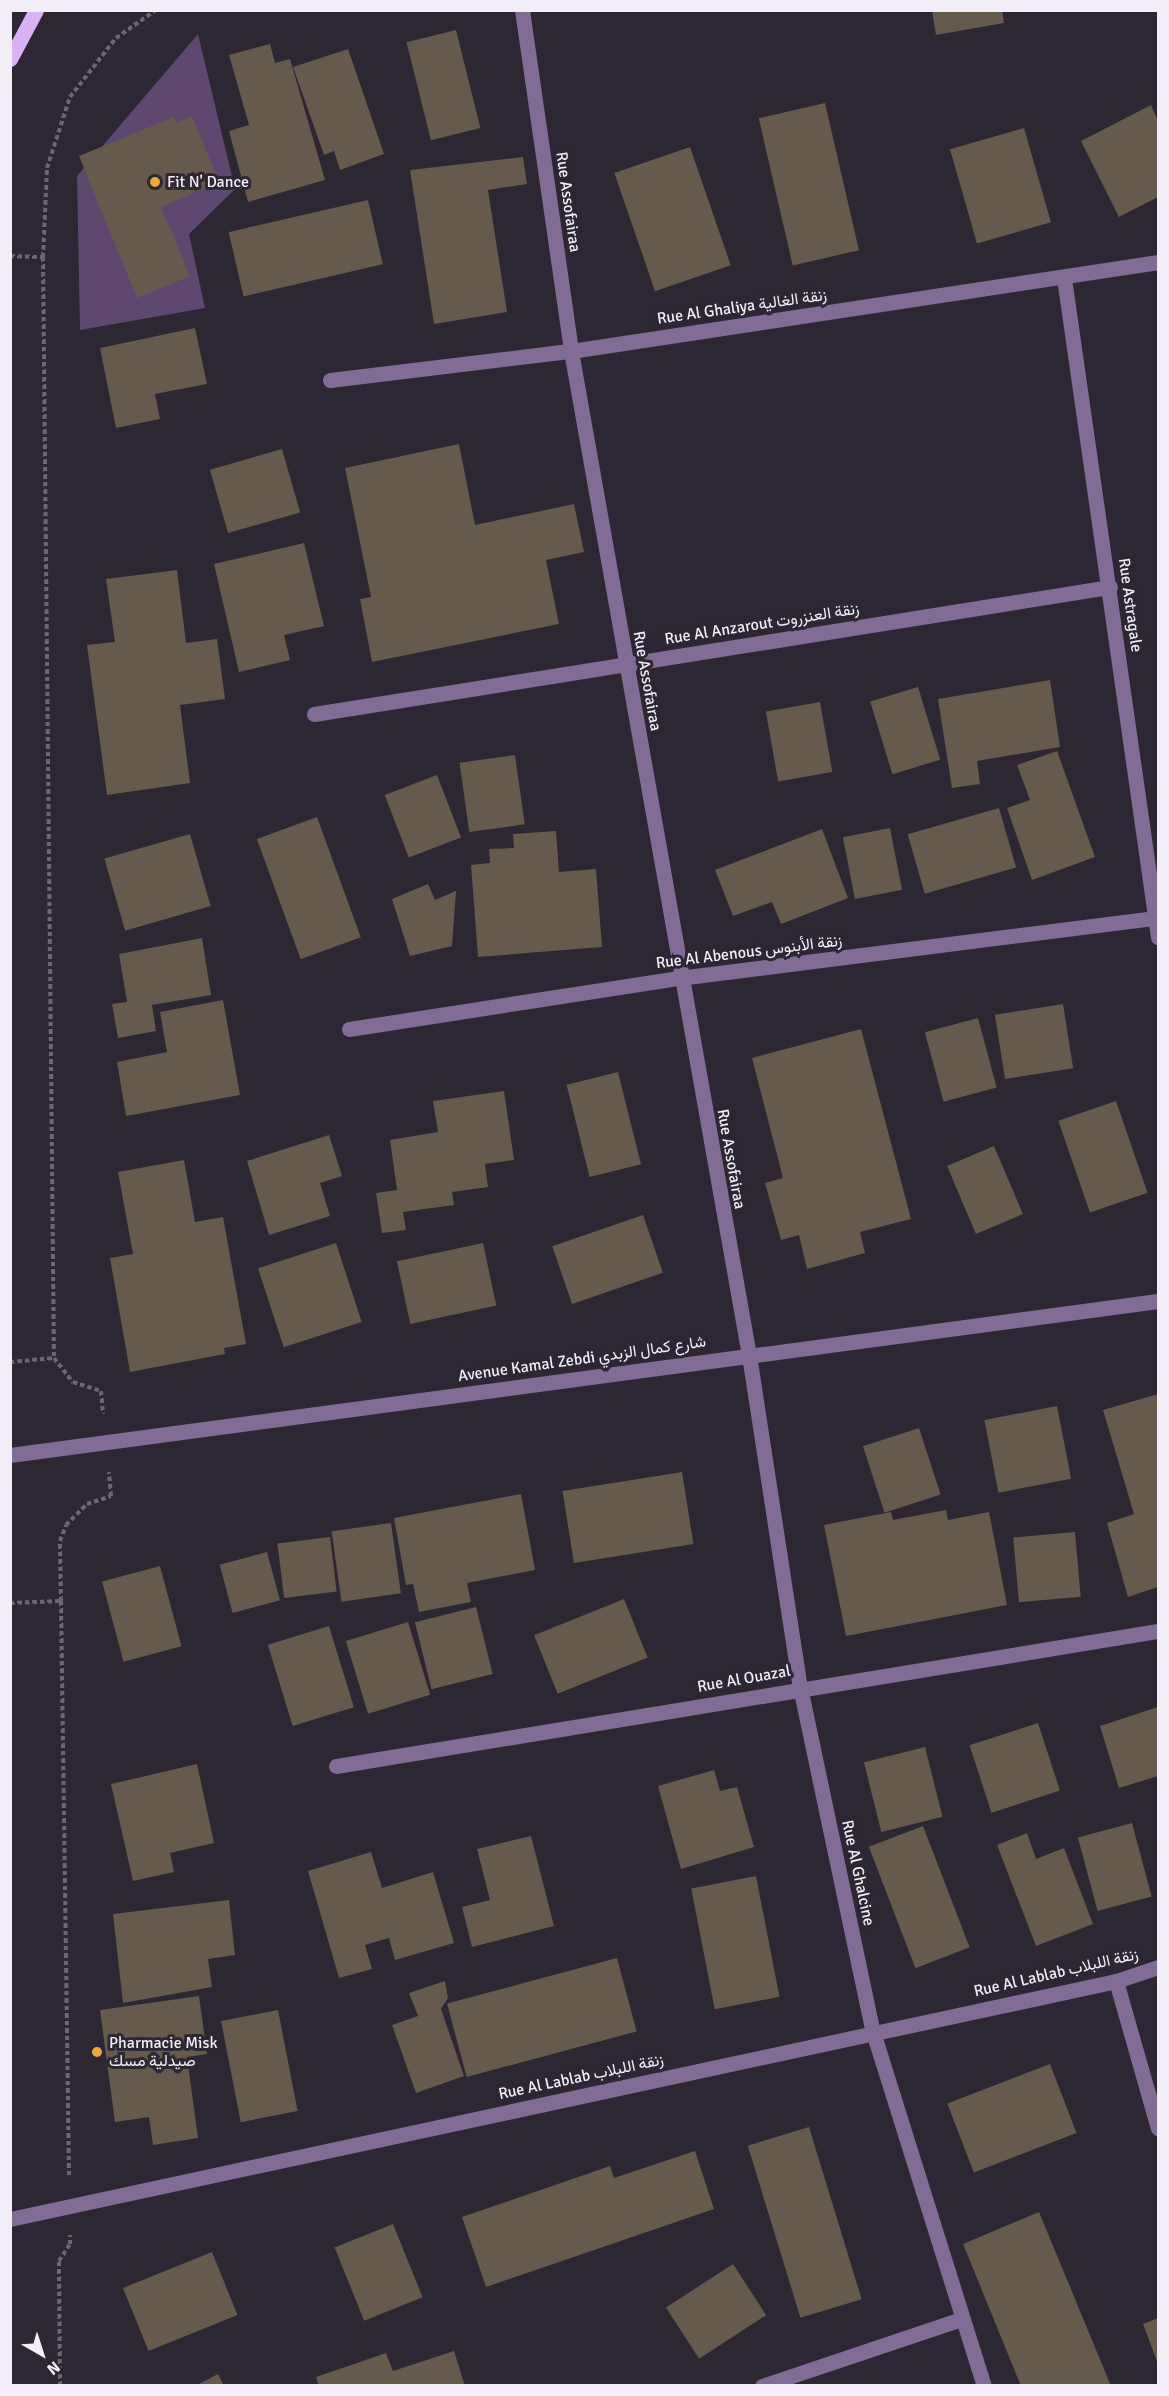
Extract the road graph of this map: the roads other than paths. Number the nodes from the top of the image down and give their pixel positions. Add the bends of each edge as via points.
1 (36, 10) edge
2 (522, 10) edge
3 (10, 59) edge
4 (1158, 262) edge
5 (1064, 278) junction
6 (571, 351) junction
7 (330, 380) dead end
8 (1110, 588) junction
9 (626, 663) junction
10 (314, 714) dead end
11 (1155, 918) junction
12 (1158, 938) edge
13 (679, 978) junction
14 (349, 1029) dead end
15 (1158, 1301) edge
16 (748, 1355) junction
17 (10, 1455) edge
18 (1158, 1631) edge
19 (800, 1687) junction
20 (336, 1766) dead end
21 (1158, 1967) edge
22 (1116, 1981) junction
23 (873, 2032) junction
24 (1158, 2128) edge
25 (10, 2218) edge
26 (961, 2319) junction
27 (762, 2385) edge
28 (984, 2385) edge

1 - 3 main road
2 - 6 street, Rue Assofairaa
4 - 5 street, Rue Al Ghaliya زنقة الغالية
5 - 6 street, Rue Al Ghaliya زنقة الغالية
5 - 8 street, Rue Astragale
6 - 7 street, Rue Al Ghaliya زنقة الغالية
6 - 9 street, Rue Assofairaa
8 - 9 street, Rue Al Anzarout زنقة العنزروت
8 - 11 street, Rue Astragale
9 - 10 street, Rue Al Anzarout زنقة العنزروت
9 - 13 street, Rue Assofairaa
11 - 12 street, Rue Astragale
11 - 13 street, Rue Al Abenous زنقة الأبنوس
13 - 14 street, Rue Al Abenous زنقة الأبنوس
13 - 16 street, Rue Assofairaa
15 - 16 street, Avenue Kamal Zebdi شارع كمال الزبدي
16 - 17 street, Avenue Kamal Zebdi شارع كمال الزبدي
16 - 19 street, Rue Al Ghalcine
18 - 19 street, Rue Al Ouazal
19 - 20 street, Rue Al Ouazal
19 - 23 street, Rue Al Ghalcine
21 - 22 street, Rue Al Lablab زنقة اللبلاب
22 - 23 street, Rue Al Lablab زنقة اللبلاب
22 - 24 street
23 - 25 street, Rue Al Lablab زنقة اللبلاب
23 - 26 street, Rue Al Ghalcine
26 - 27 street
26 - 28 street, Rue Al Ghalcine

